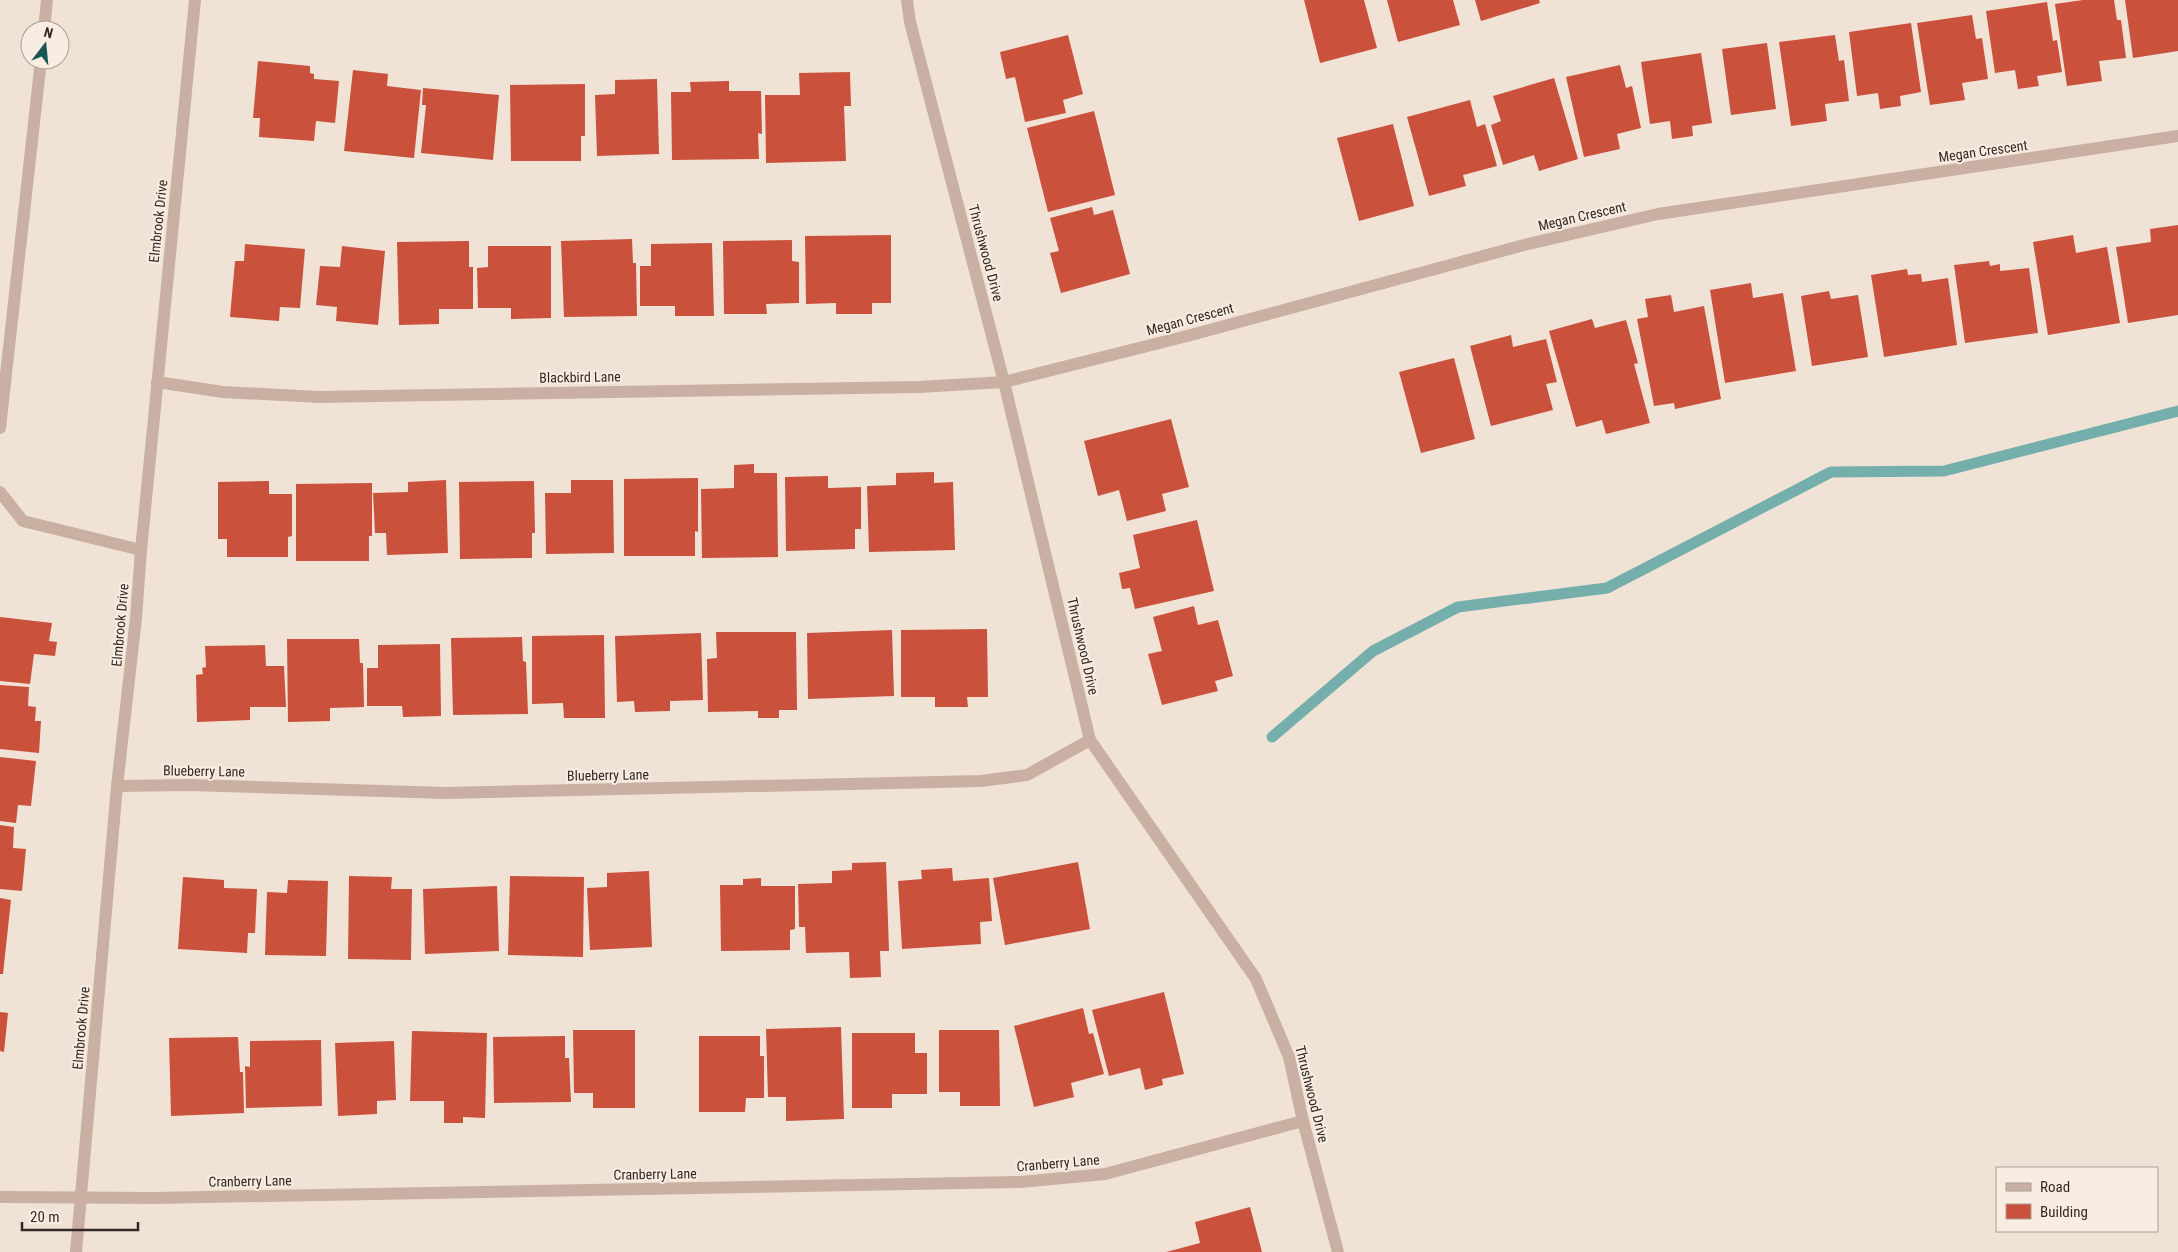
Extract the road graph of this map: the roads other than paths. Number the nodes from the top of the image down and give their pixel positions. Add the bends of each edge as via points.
1 (47, 0) edge
2 (195, 0) edge
3 (907, 0) edge
4 (45, 20) edge
5 (40, 70) edge
6 (2178, 136) edge
7 (157, 382) junction
8 (1004, 382) junction
9 (0, 428) edge
10 (0, 492) edge
11 (140, 550) junction
12 (1090, 740) junction
13 (117, 786) junction
14 (1303, 1120) junction
15 (0, 1197) edge
16 (82, 1197) junction
17 (76, 1252) edge
18 (1338, 1252) edge

1 - 4 street
2 - 7 street, Elmbrook Drive
3 - 8 street, Thrushwood Drive via 910,22
5 - 9 street
6 - 8 street, Megan Crescent via 1658,214 1524,245
7 - 8 street, Blackbird Lane via 223,392 319,397 909,387
7 - 11 street, Elmbrook Drive
8 - 12 street, Thrushwood Drive
10 - 11 street via 23,521
11 - 13 street, Elmbrook Drive via 136,618
12 - 13 street, Blueberry Lane via 1027,775 981,781 446,794 190,785
12 - 14 street, Thrushwood Drive via 1256,979 1289,1057
13 - 16 street, Elmbrook Drive
14 - 16 street, Cranberry Lane via 1105,1174 1021,1182
14 - 18 street, Thrushwood Drive
15 - 16 street, Cranberry Lane
16 - 17 street, Elmbrook Drive

